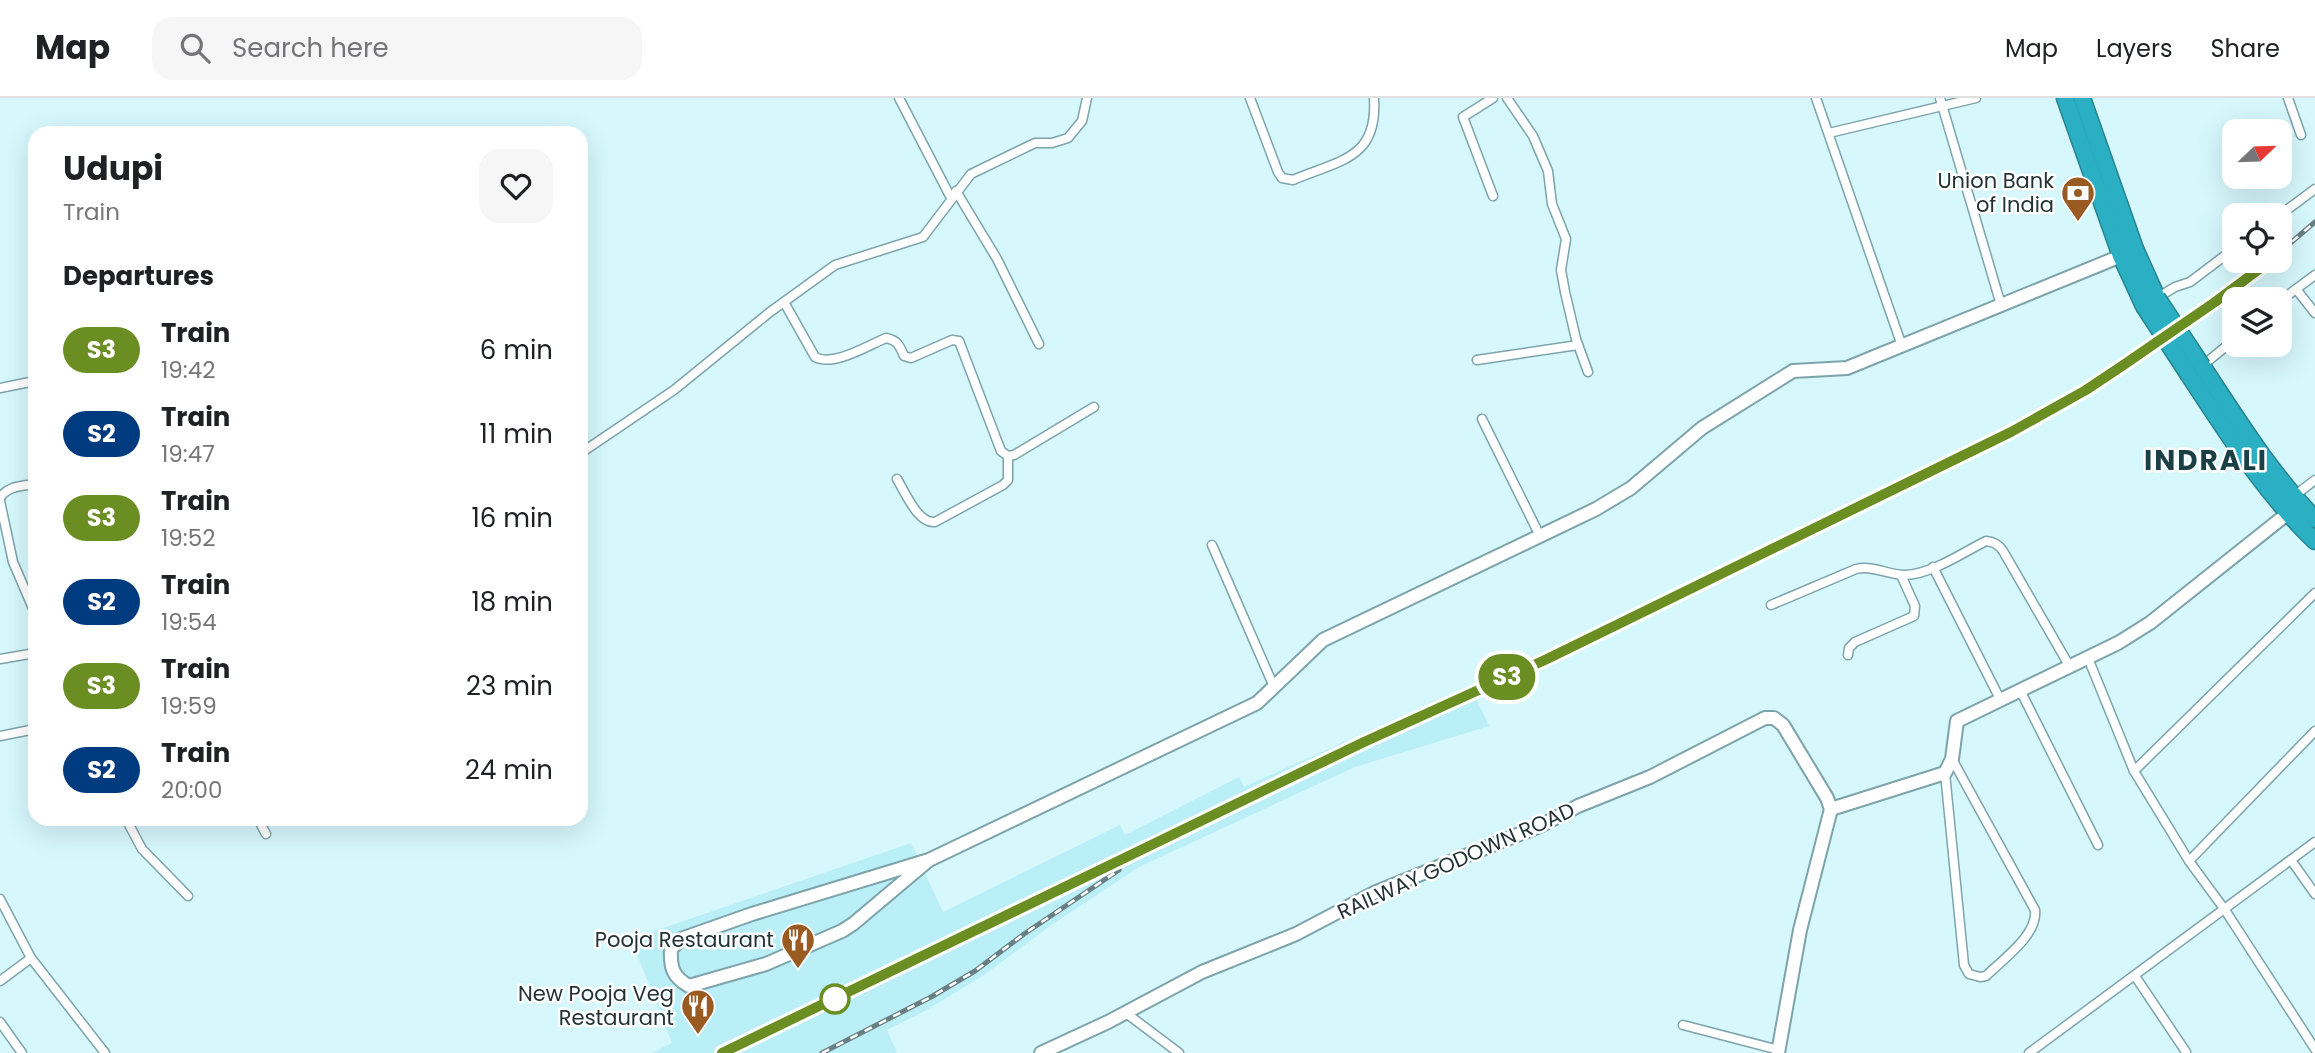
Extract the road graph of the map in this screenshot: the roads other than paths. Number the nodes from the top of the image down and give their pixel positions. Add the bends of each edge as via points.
1 (899, 98) edge
2 (1087, 98) edge
3 (1250, 98) edge
4 (1374, 98) edge
5 (1493, 98) edge
6 (1507, 98) edge
7 (1816, 98) edge
8 (1976, 98) edge
9 (2065, 98) edge
10 (2082, 98) edge
11 (2288, 98) edge
12 (1942, 102) edge
13 (1829, 132) junction
14 (2301, 135) dead end
15 (2315, 189) edge
16 (954, 195) junction
17 (1493, 196) dead end
18 (2292, 206) edge
19 (2122, 256) junction
20 (2222, 258) edge
21 (2315, 275) edge
22 (2296, 289) junction
23 (2292, 292) edge
24 (784, 302) junction
25 (2151, 302) junction
26 (2001, 304) junction
27 (2315, 313) edge
28 (1039, 344) dead end
29 (1578, 345) junction
30 (1902, 346) junction
31 (2222, 349) edge
32 (1477, 360) dead end
33 (2195, 371) junction
34 (1588, 372) dead end
35 (28, 383) edge
36 (0, 388) edge
37 (1094, 407) dead end
38 (1482, 419) dead end
39 (588, 446) edge
40 (1007, 456) junction
41 (897, 479) dead end
42 (2315, 480) edge
43 (28, 485) edge
44 (2294, 496) junction
45 (0, 499) edge
46 (2287, 514) junction
47 (2315, 519) edge
48 (1540, 536) junction
49 (2315, 541) edge
50 (1212, 545) dead end
51 (1933, 567) junction
52 (1901, 575) junction
53 (2315, 593) edge
54 (28, 597) edge
55 (1771, 605) dead end
56 (28, 654) edge
57 (1848, 654) dead end
58 (2088, 658) junction
59 (0, 659) edge
60 (2070, 667) junction
61 (1274, 687) junction
62 (2020, 690) junction
63 (2000, 699) junction
64 (28, 730) edge
65 (2315, 731) edge
66 (0, 736) edge
67 (1952, 759) junction
68 (2134, 771) junction
69 (1945, 773) junction
70 (1830, 809) junction
71 (130, 826) edge
72 (262, 826) edge
73 (266, 834) dead end
74 (2315, 842) edge
75 (2098, 845) dead end
76 (929, 860) junction
77 (2291, 860) junction
78 (2189, 861) junction
79 (2315, 894) edge
80 (188, 896) dead end
81 (0, 899) edge
82 (2225, 910) junction
83 (31, 958) junction
84 (2135, 976) junction
85 (0, 982) edge
86 (1126, 1013) junction
87 (0, 1023) edge
88 (1683, 1025) dead end
89 (2041, 1045) junction
90 (2315, 1049) edge
91 (1778, 1051) edge
92 (2186, 1052) edge
93 (22, 1053) edge
94 (105, 1053) edge
95 (1041, 1053) edge
96 (1179, 1053) edge
97 (2029, 1053) edge
98 (2047, 1053) edge

1 - 16 street
2 - 16 street via 1083,121 1068,138 1035,143 971,174
3 - 4 street via 1278,172 1293,180 1358,152 1371,136
5 - 17 street via 1463,117
6 - 29 street via 1548,171 1552,204 1566,239 1561,270
7 - 13 street
8 - 12 street
9 - 19 highway
10 - 25 highway
11 - 14 street
12 - 13 street
12 - 26 street
13 - 30 street
15 - 18 street
16 - 24 street via 923,237 835,265
16 - 28 street via 997,259
19 - 25 highway
19 - 26 street
20 - 25 street via 2190,282
21 - 22 street
22 - 23 street
22 - 27 street
24 - 39 street via 674,390
24 - 40 street via 821,360 832,360 886,338 893,339 904,356 911,358 959,341 1001,451
25 - 33 highway, bridge
26 - 30 street
29 - 32 street
29 - 34 street
30 - 48 street via 1847,368 1793,371 1702,428 1631,488
31 - 33 street
33 - 44 highway
33 - 46 highway via 2261,483
35 - 36 street
37 - 40 street
38 - 48 street
40 - 41 street via 1008,480 1003,485 935,522 922,519
42 - 44 street
43 - 45 street via 4,491
44 - 47 highway
45 - 54 street via 13,562
46 - 49 highway
46 - 58 street via 2150,623
48 - 61 street via 1323,640
50 - 61 street
51 - 52 street
51 - 60 street via 1986,541 1998,544
51 - 63 street
52 - 55 street via 1864,568
52 - 57 street via 1915,607 1914,616 1855,642
53 - 68 street
56 - 59 street
58 - 60 street
58 - 68 street
60 - 62 street
61 - 76 street via 1257,703
62 - 63 street
62 - 75 street
63 - 67 street via 1957,721
64 - 66 street
65 - 78 street
67 - 69 street
67 - 69 street via 2036,916 2032,930 1980,977 1969,974 1964,965
68 - 78 street
69 - 70 street
70 - 86 street, RAILWAY GODOWN ROAD via 1783,724 1765,718 1542,825 1374,893 1296,934 1202,972
70 - 91 street via 1800,930
71 - 80 street via 142,849
72 - 73 street
74 - 77 street
76 - 76 street via 853,924 778,959 690,986 677,979 670,965 671,950 681,939
77 - 79 street
77 - 82 street
78 - 82 street
81 - 83 street
82 - 84 street
82 - 90 street
83 - 85 street
83 - 94 street
84 - 89 street
84 - 92 street
86 - 95 street, RAILWAY GODOWN ROAD
86 - 96 street
87 - 93 street
88 - 91 street
89 - 97 street
89 - 98 street

